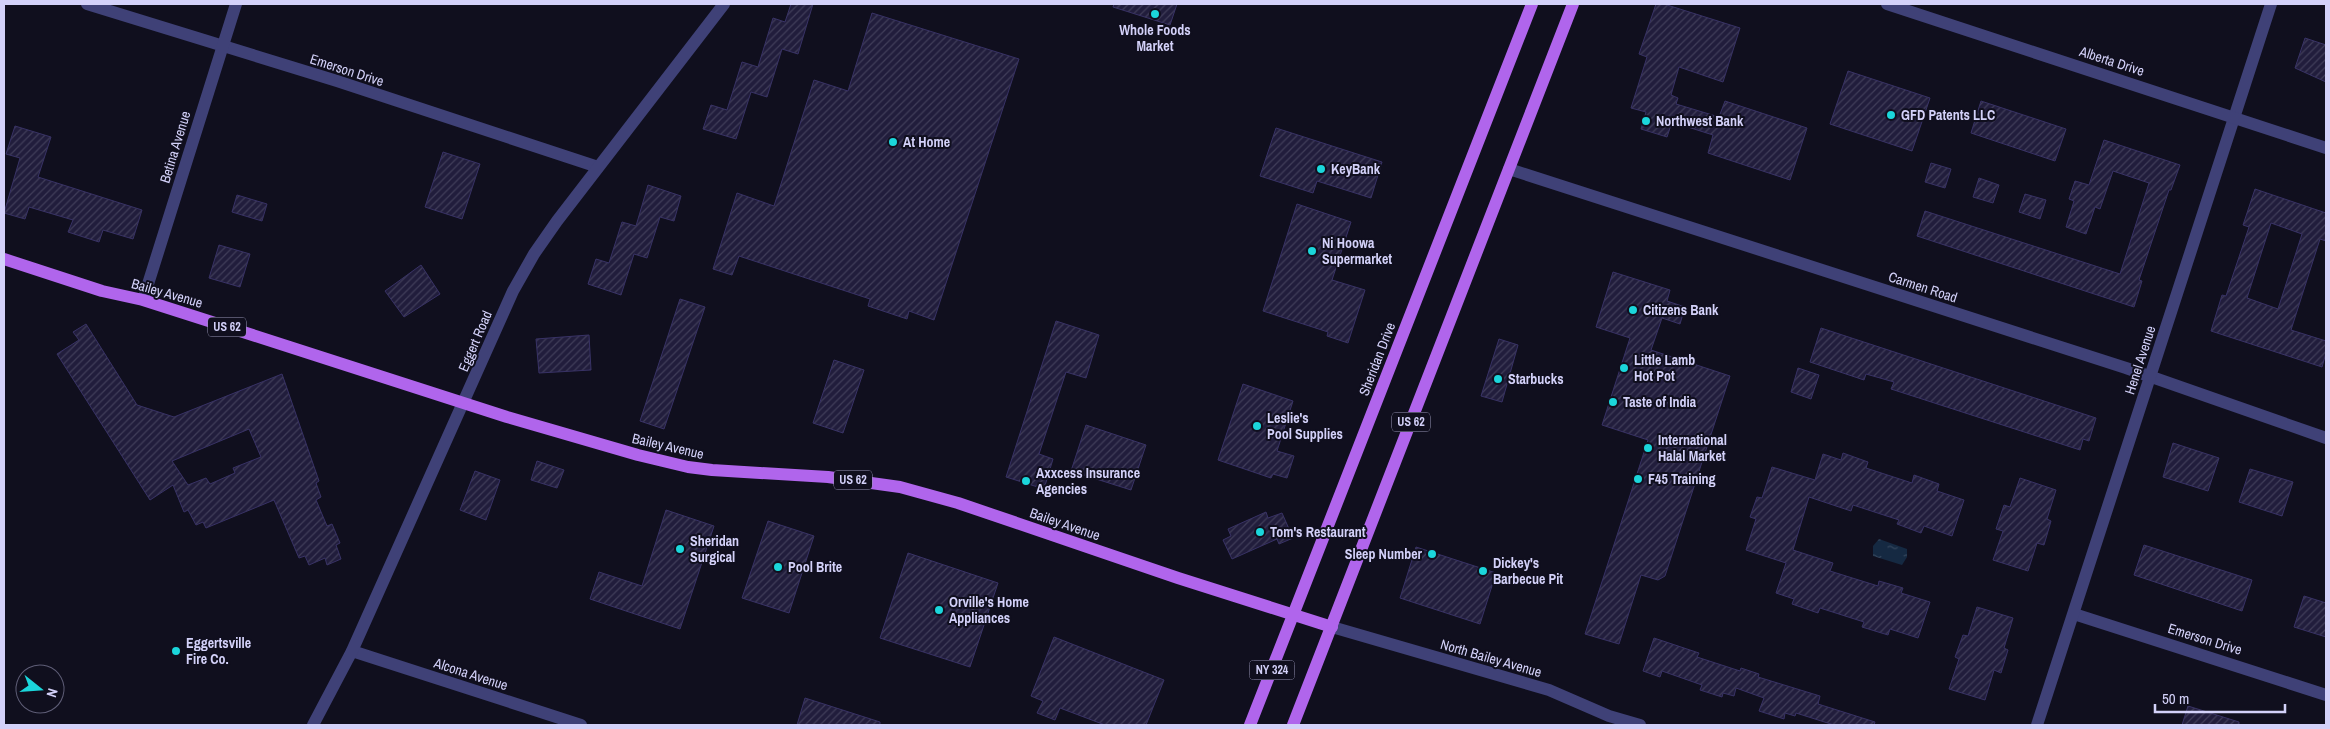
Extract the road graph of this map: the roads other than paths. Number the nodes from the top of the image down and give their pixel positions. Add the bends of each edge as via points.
1 (87, 4) edge
2 (236, 4) edge
3 (724, 4) edge
4 (1532, 4) edge
5 (1573, 4) edge
6 (1888, 4) edge
7 (2271, 4) edge
8 (222, 47) junction
9 (2234, 117) junction
10 (2326, 148) edge
11 (598, 167) junction
12 (1509, 169) junction
13 (4, 259) edge
14 (142, 300) junction
15 (2150, 376) junction
16 (464, 404) junction
17 (2326, 438) edge
18 (2074, 614) junction
19 (1293, 616) junction
20 (1332, 627) junction
21 (352, 651) junction
22 (2326, 695) edge
23 (312, 725) edge
24 (582, 725) edge
25 (1250, 725) edge
26 (1293, 725) edge
27 (1640, 725) edge
28 (2037, 725) edge

1 - 8 street, Emerson Drive
2 - 8 street, Betina Avenue
3 - 11 street, Eggert Road
4 - 19 main road, Sheridan Drive / US 62
5 - 12 main road, US 62
6 - 9 street, Alberta Drive
7 - 9 street, Henel Avenue
8 - 11 street, Emerson Drive via 337,81
8 - 14 street, Betina Avenue
9 - 10 street, Alberta Drive
9 - 15 street, Henel Avenue
11 - 16 street, Eggert Road via 534,254 513,291
12 - 15 street, Carmen Road
12 - 20 main road, US 62
13 - 14 main road, Bailey Avenue / US 62 via 102,291
14 - 16 main road, Bailey Avenue / US 62
15 - 17 street, Carmen Road
15 - 18 street, Henel Avenue
16 - 19 main road, Bailey Avenue / US 62 via 688,467 828,477 919,492
16 - 21 street, Eggert Road
18 - 22 street, Emerson Drive
18 - 28 street, Henel Avenue
19 - 20 main road, Bailey Avenue / US 62
19 - 25 main road, Sheridan Drive / NY 324
20 - 26 main road, NY 324
20 - 27 street, North Bailey Avenue via 1549,690 1609,716
21 - 23 street, Eggert Road
21 - 24 street, Alcona Avenue

